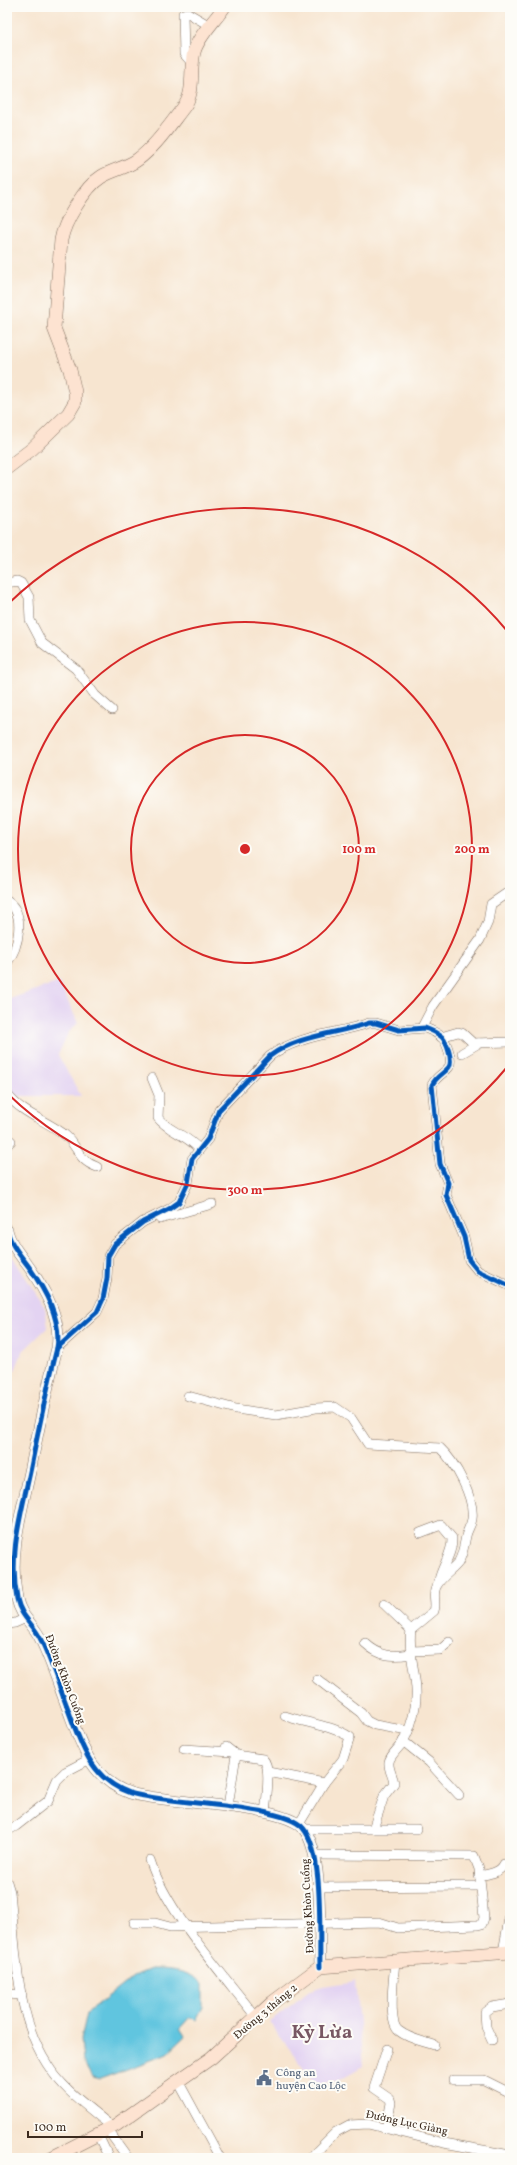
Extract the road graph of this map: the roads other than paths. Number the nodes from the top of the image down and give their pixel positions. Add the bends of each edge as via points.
1 (224, 7) edge
2 (210, 26) junction
3 (192, 63) junction
4 (7, 468) edge
5 (7, 583) edge
6 (112, 710) dead end
7 (510, 891) edge
8 (7, 900) edge
9 (7, 963) edge
10 (422, 1027) junction
11 (441, 1037) junction
12 (510, 1042) edge
13 (478, 1043) junction
14 (462, 1053) dead end
15 (152, 1078) dead end
16 (7, 1094) edge
17 (199, 1149) junction
18 (97, 1167) dead end
19 (212, 1204) dead end
20 (149, 1219) junction
21 (7, 1230) edge
22 (510, 1286) edge
23 (57, 1348) junction
24 (188, 1396) dead end
25 (420, 1533) dead end
26 (439, 1582) junction
27 (384, 1604) dead end
28 (24, 1619) junction
29 (7, 1624) edge
30 (411, 1630) junction
31 (449, 1642) dead end
32 (365, 1644) dead end
33 (411, 1652) junction
34 (317, 1679) dead end
35 (285, 1716) dead end
36 (408, 1731) junction
37 (403, 1741) junction
38 (184, 1749) dead end
39 (231, 1751) junction
40 (88, 1760) junction
41 (268, 1772) junction
42 (324, 1783) junction
43 (460, 1794) dead end
44 (228, 1806) junction
45 (265, 1813) junction
46 (302, 1826) junction
47 (373, 1829) junction
48 (417, 1829) dead end
49 (7, 1831) edge
50 (315, 1855) junction
51 (150, 1860) dead end
52 (504, 1864) dead end
53 (479, 1876) junction
54 (7, 1882) edge
55 (479, 1886) junction
56 (317, 1887) junction
57 (510, 1913) edge
58 (134, 1923) dead end
59 (319, 1924) junction
60 (187, 1927) junction
61 (507, 1952) edge
62 (395, 1962) junction
63 (320, 1967) junction
64 (7, 1994) edge
65 (22, 1995) junction
66 (510, 2004) edge
67 (256, 2017) junction
68 (492, 2040) dead end
69 (434, 2045) dead end
70 (387, 2049) dead end
71 (453, 2080) dead end
72 (178, 2082) junction
73 (510, 2093) edge
74 (386, 2129) junction
75 (106, 2130) junction
76 (510, 2155) edge
77 (53, 2157) edge
78 (109, 2158) edge
79 (128, 2158) edge
80 (220, 2158) edge
81 (310, 2158) edge

1 - 2 main road
2 - 3 main road via 197,44
2 - 3 street via 188,13 183,14 184,54
3 - 4 main road via 190,95 184,107 146,153 132,163 100,178 91,186 64,228 60,240 54,328 70,370 75,392 74,402 68,414 32,449
5 - 6 street via 22,583 29,597 30,620 42,643 76,669 95,695
7 - 10 street via 491,904 488,922 480,940 433,1006
8 - 9 street via 16,910 19,927
10 - 11 street
10 - 17 street via 399,1030 369,1023 280,1049 223,1104 208,1139
11 - 13 street via 458,1032 469,1042
11 - 22 street via 450,1064 432,1085 440,1164 448,1183 446,1195 464,1237 470,1260 478,1271
12 - 13 street
13 - 14 street
15 - 17 street via 159,1095 158,1118 190,1139
16 - 18 street via 34,1118 64,1135 82,1159
17 - 20 street via 192,1159 188,1183 178,1202
19 - 20 street via 156,1220
20 - 23 street via 115,1244 108,1256 104,1292 97,1312
21 - 23 street, Đường Khòn Cuổng via 8,1236 39,1282 50,1306 58,1326
23 - 28 street, Đường Khòn Cuổng via 15,1541 15,1585
24 - 26 street via 236,1409 276,1415 335,1407 351,1418 368,1444 440,1448 455,1466 465,1486 472,1518 458,1563
25 - 26 street via 441,1525 452,1538
26 - 30 street via 434,1589 434,1611
27 - 30 street
28 - 29 street
28 - 40 street, Đường Khòn Cuổng via 42,1642
30 - 33 street
31 - 33 street via 440,1650
32 - 33 street via 389,1657
33 - 36 street via 416,1705
34 - 36 street via 375,1725
35 - 42 street via 307,1724 339,1730 350,1737 343,1759
36 - 37 street
37 - 43 street via 429,1762
37 - 47 street via 389,1760 394,1783 384,1796
38 - 39 street
39 - 41 street via 263,1759
39 - 44 street
40 - 44 street, Đường Khòn Cuổng via 102,1777 130,1793
40 - 49 street via 65,1772 57,1780 48,1801
41 - 42 street
41 - 45 street
42 - 46 street
44 - 45 street, Đường Khòn Cuổng
45 - 46 street, Đường Khòn Cuổng
46 - 47 street
46 - 50 street, Đường Khòn Cuổng via 312,1843
47 - 48 street
50 - 53 street via 468,1855 474,1856 477,1860
50 - 56 street, Đường Khòn Cuổng
51 - 60 street via 158,1882
52 - 53 street via 502,1869
53 - 55 street
54 - 65 street
55 - 56 street
55 - 59 street via 484,1918 482,1924 478,1925 398,1928 378,1922
56 - 59 street, Đường Khòn Cuổng
57 - 61 street
58 - 60 street
59 - 60 street
59 - 63 street, Đường Khòn Cuổng
60 - 67 street
61 - 62 main road
62 - 63 main road
62 - 69 street via 392,2022 397,2030 409,2038
63 - 67 main road, Đường 3 tháng 2
64 - 65 street
65 - 75 street via 34,2039 47,2064
66 - 68 street via 492,2007 485,2012 486,2027
67 - 72 main road, Đường 3 tháng 2 via 211,2058
70 - 74 street via 374,2088 390,2099
71 - 73 street via 484,2080
72 - 75 main road, Đường 3 tháng 2
72 - 80 street
74 - 76 street, Đường Lục Giàng
74 - 81 street, Đường Lục Giàng via 368,2124 349,2125 336,2132
75 - 77 main road, Đường 3 tháng 2
75 - 78 street
75 - 79 street

